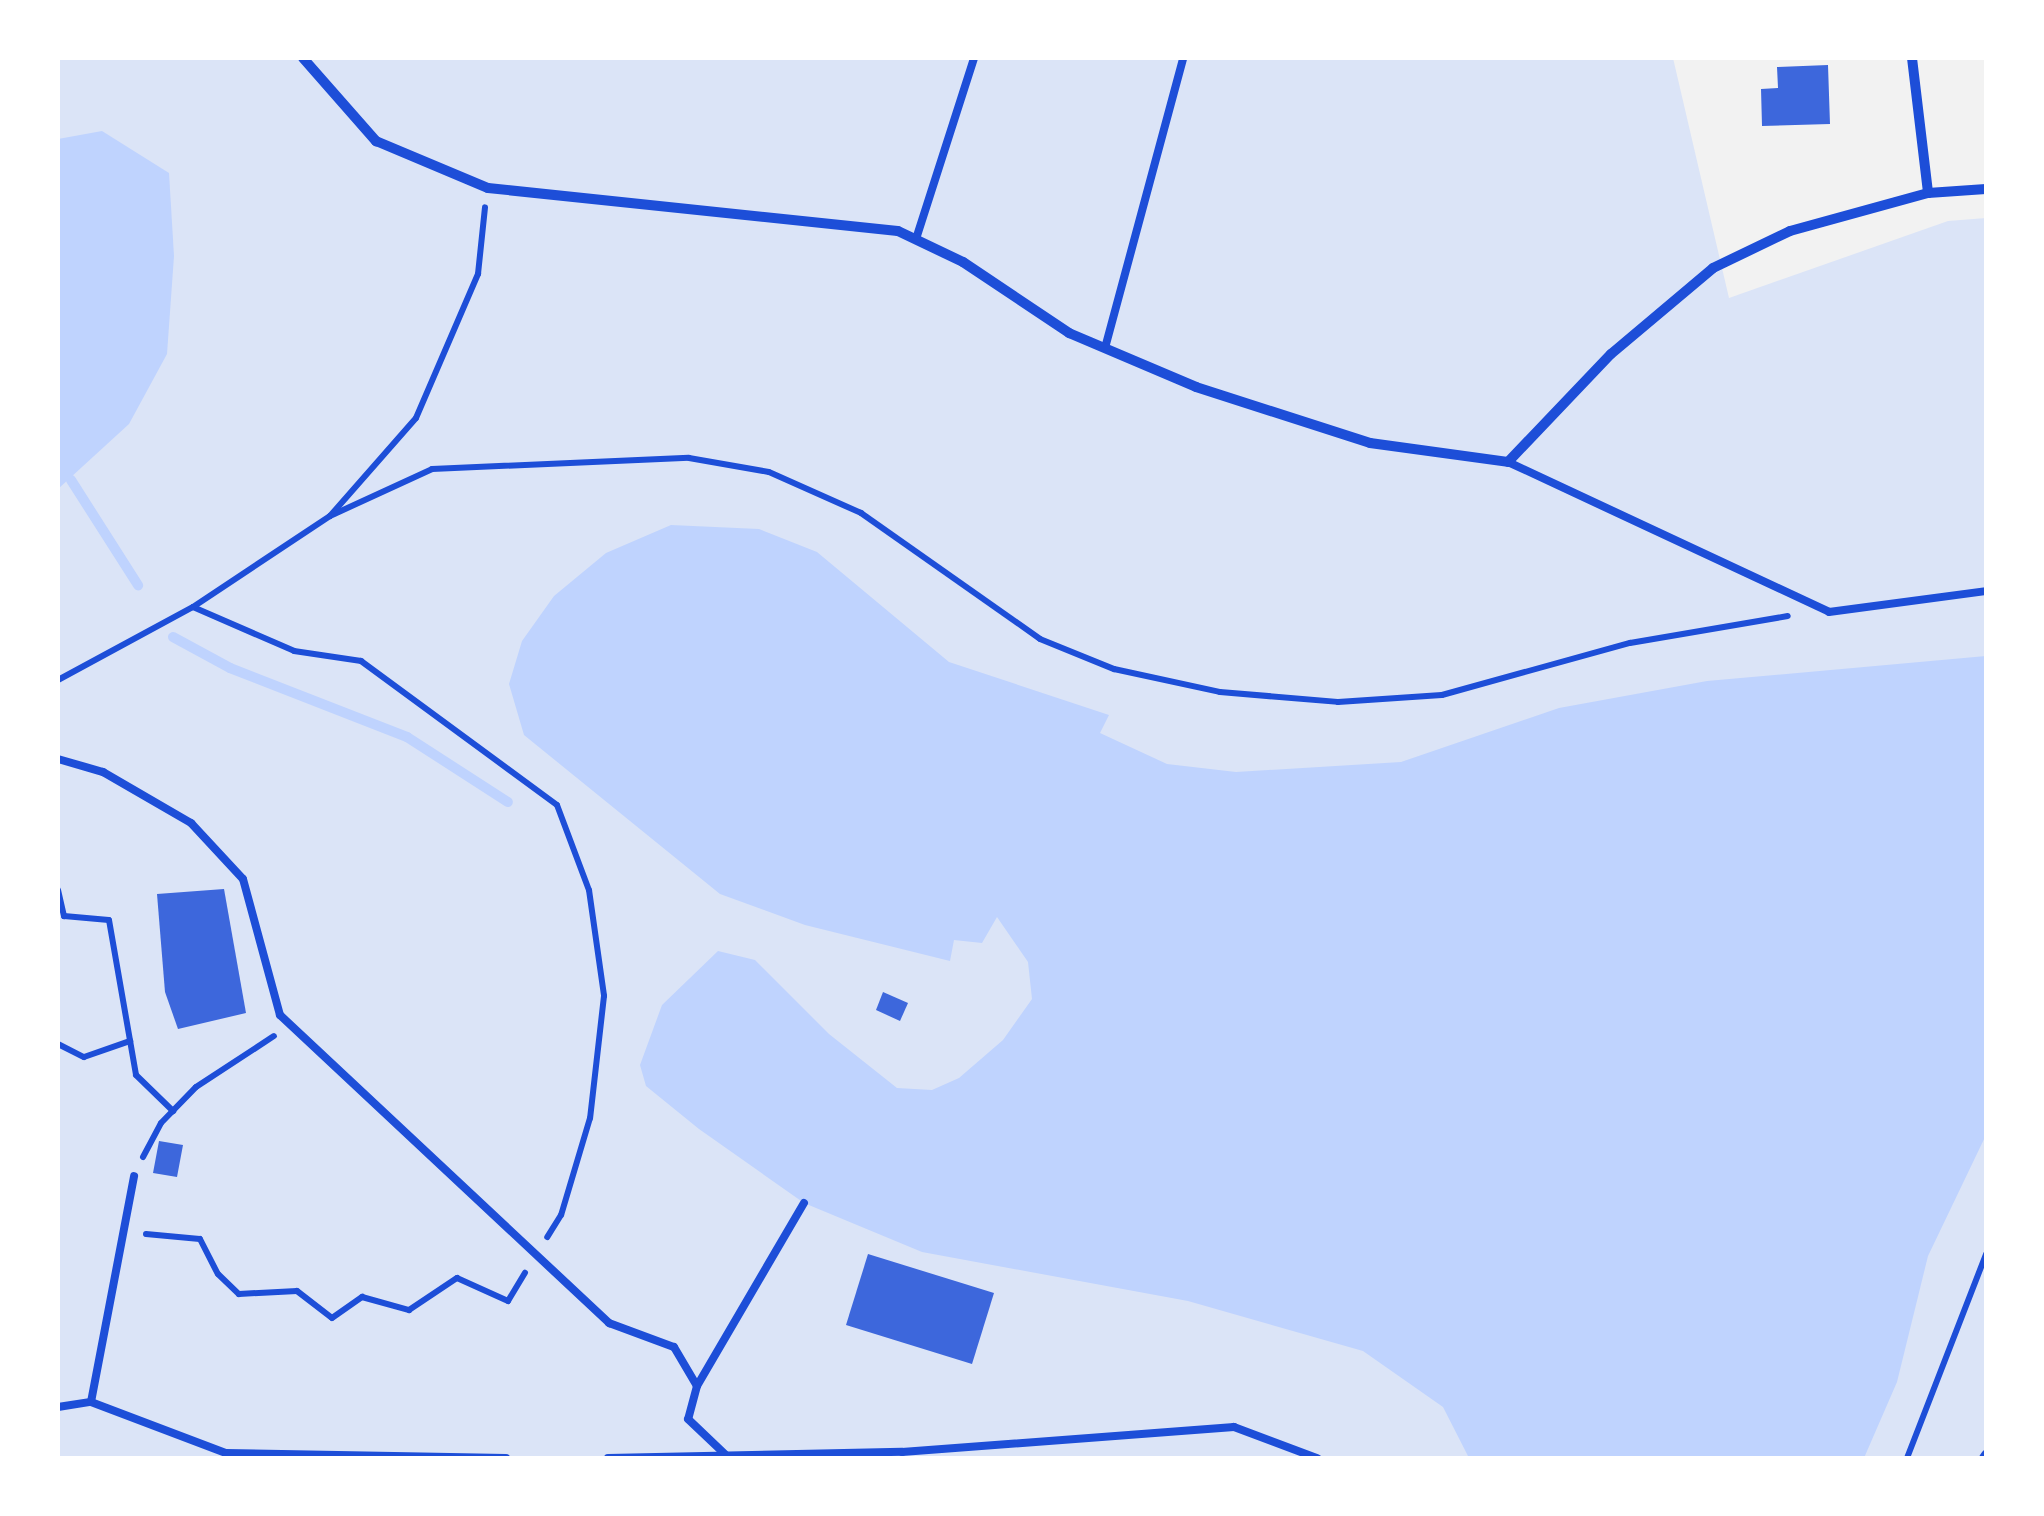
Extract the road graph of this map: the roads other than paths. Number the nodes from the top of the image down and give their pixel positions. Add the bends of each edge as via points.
1 (303, 58) edge
2 (974, 58) edge
3 (1183, 58) edge
4 (1912, 58) edge
5 (1986, 189) edge
6 (1928, 193) junction
7 (916, 240) junction
8 (1105, 348) junction
9 (1508, 462) junction
10 (1986, 591) edge
11 (58, 760) edge
12 (134, 1176) road end
13 (804, 1203) dead end
14 (697, 1386) junction
15 (91, 1402) junction
16 (58, 1408) edge
17 (726, 1455) junction
18 (506, 1458) edge
19 (608, 1458) edge
20 (1317, 1458) edge

1 - 7 street via 376,142 488,188 898,231
2 - 7 lane
3 - 8 lane
4 - 6 street
5 - 6 street
6 - 9 street via 1790,231 1713,268 1611,354
7 - 8 street
8 - 9 street via 1196,387 1370,443
9 - 10 lane via 1829,612
11 - 14 lane via 103,772 191,822 243,879 280,1015 609,1323 674,1347
12 - 15 lane
13 - 14 lane
14 - 17 lane via 688,1419
15 - 16 lane
15 - 18 lane via 226,1453
17 - 19 lane
17 - 20 lane via 902,1452 1234,1426

